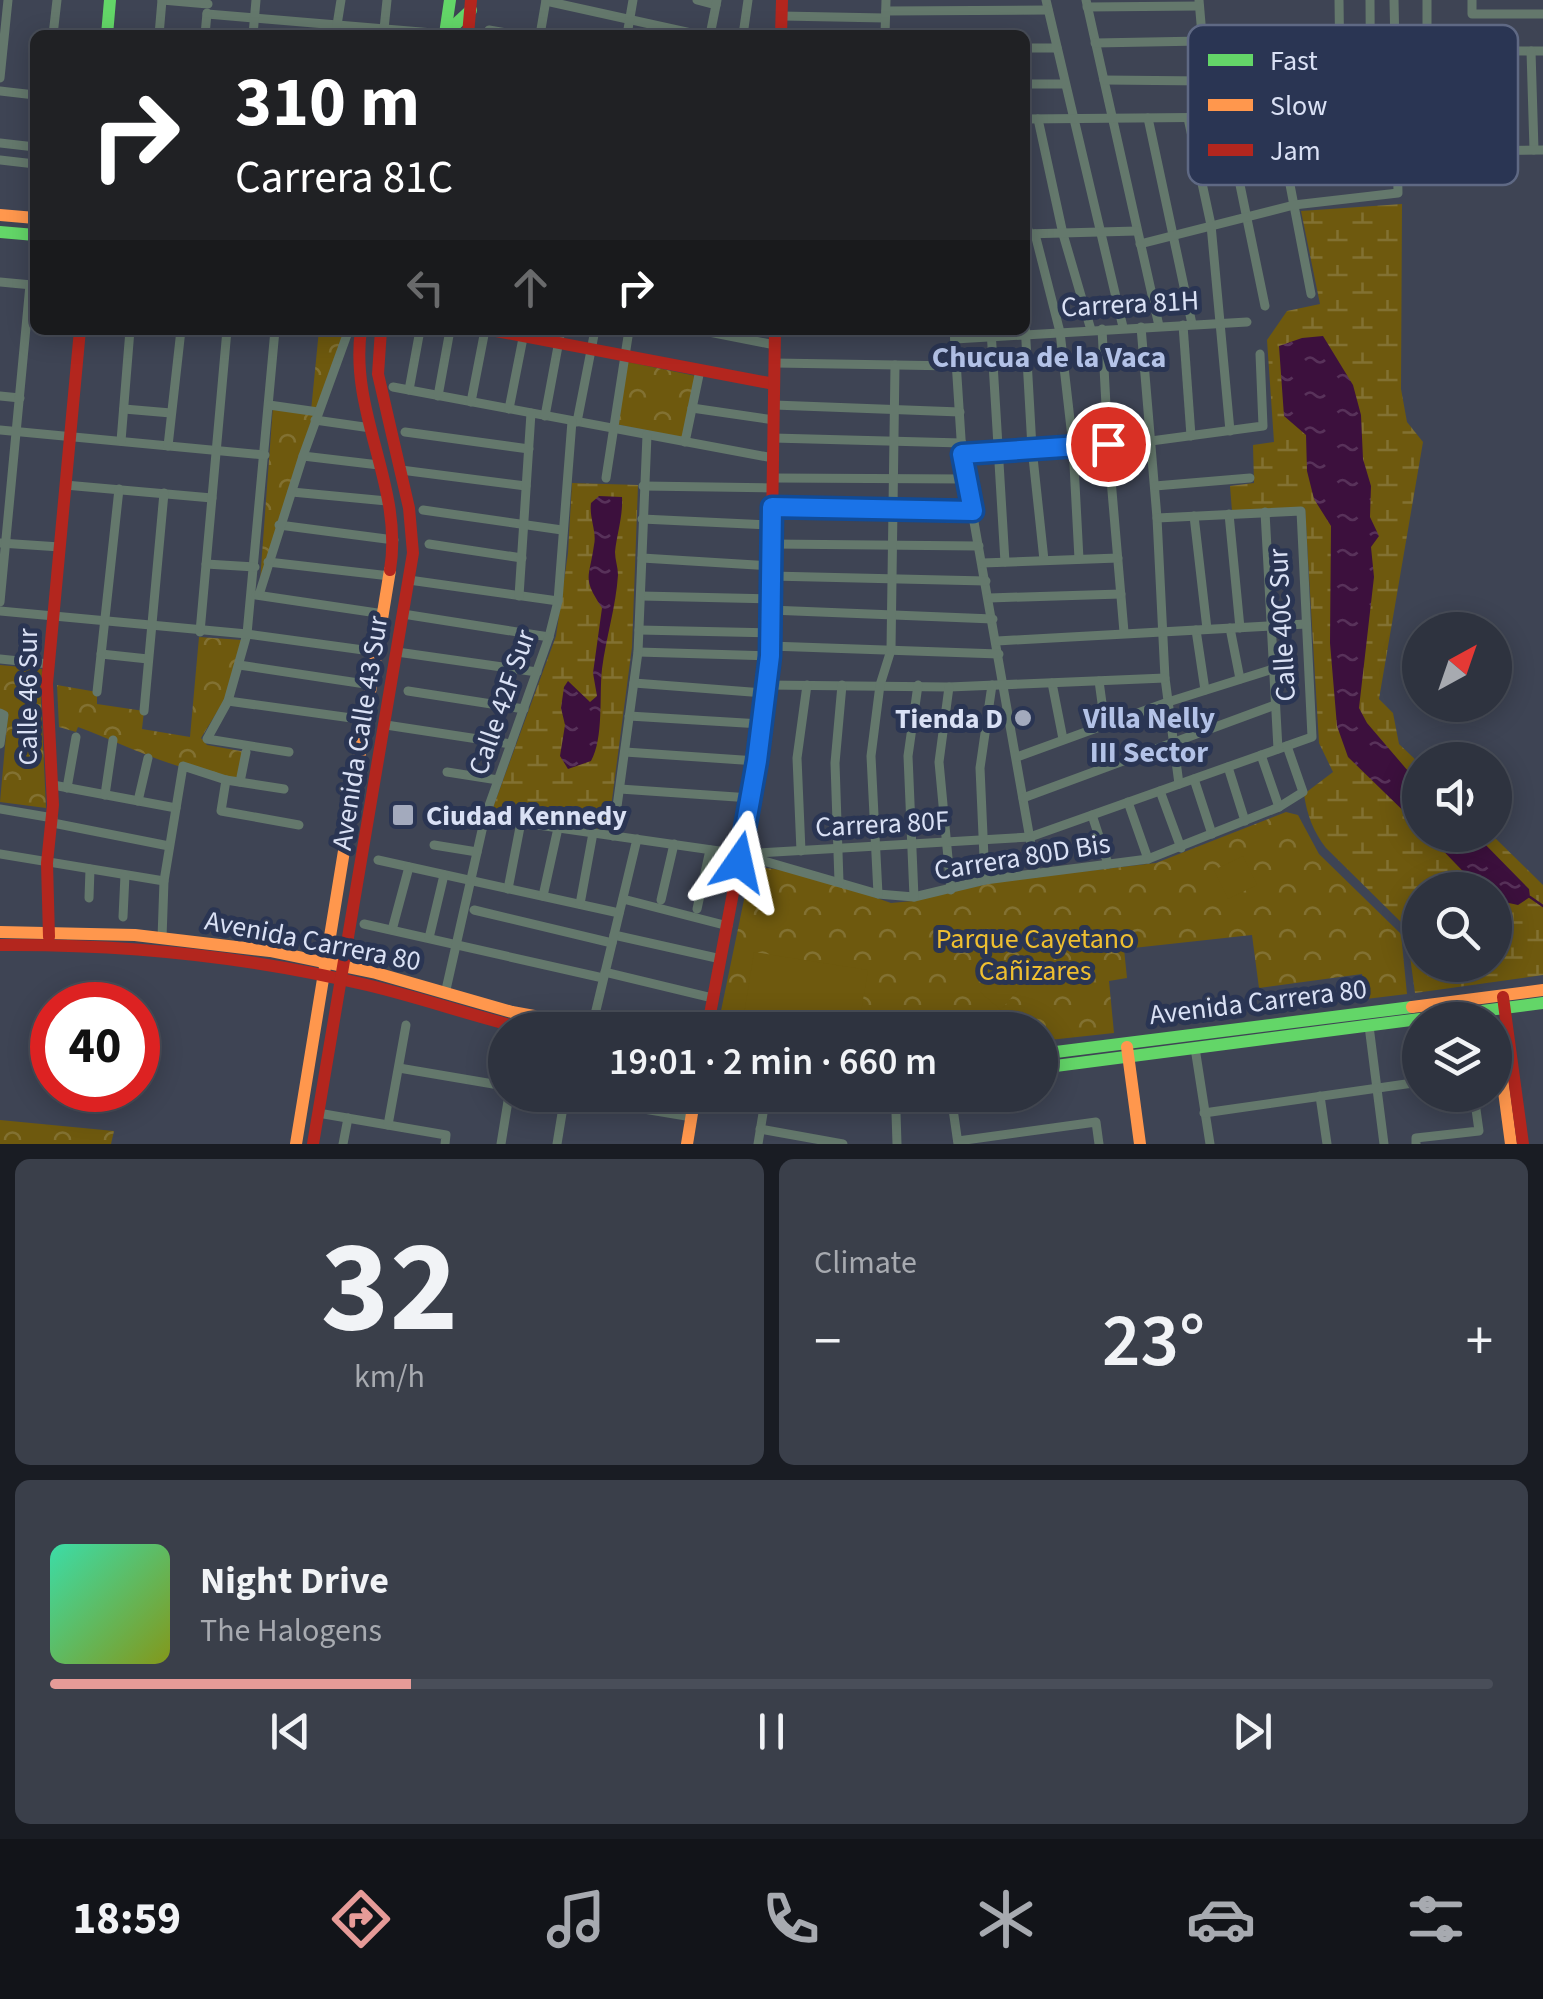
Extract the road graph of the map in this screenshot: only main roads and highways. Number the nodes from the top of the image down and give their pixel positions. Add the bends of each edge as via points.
1 (110, 0) edge
2 (450, 0) edge
3 (782, 0) edge
4 (471, 5) edge
5 (107, 30) edge
6 (445, 30) edge
7 (448, 30) edge
8 (468, 30) edge
9 (782, 30) edge
10 (0, 215) edge
11 (30, 218) edge
12 (0, 232) edge
13 (30, 235) edge
14 (79, 335) edge
15 (354, 335) edge
16 (381, 335) edge
17 (560, 336) edge
18 (775, 337) edge
19 (774, 384) junction
20 (0, 932) edge
21 (49, 937) junction
22 (0, 945) edge
23 (325, 969) junction
24 (344, 973) junction
25 (1543, 990) edge
26 (1512, 1003) edge
27 (1543, 1003) edge
28 (1512, 1007) edge
29 (512, 1012) edge
30 (711, 1012) edge
31 (488, 1017) edge
32 (1402, 1020) edge
33 (1402, 1022) edge
34 (1128, 1050) junction
35 (1058, 1053) edge
36 (1058, 1064) edge
37 (1512, 1087) edge
38 (693, 1112) edge
39 (1507, 1112) edge
40 (296, 1144) edge
41 (313, 1144) edge
42 (687, 1144) edge
43 (1140, 1144) edge
44 (1510, 1144) edge
45 (1523, 1144) edge

1 - 5 main road
2 - 6 main road
3 - 9 main road
4 - 7 main road
4 - 8 main road
10 - 11 main road
12 - 13 main road
14 - 21 main road, Calle 46 Sur via 49,664 47,716 60,787 47,863
15 - 23 main road, Avenida Calle 43 Sur via 394,540
16 - 24 main road, Avenida Calle 43 Sur via 378,374 413,541
17 - 19 main road via 591,349
18 - 19 main road
19 - 30 main road via 766,689
20 - 21 main road, Avenida Carrera 80
21 - 22 main road, Avenida Carrera 80
21 - 23 main road, Avenida Carrera 80
21 - 23 main road, Avenida Carrera 80 via 162,938
23 - 24 main road, Avenida Carrera 80
23 - 40 main road, Avenida Calle 43 Sur
24 - 29 main road, Avenida Carrera 80
24 - 31 main road, Avenida Carrera 80
24 - 41 main road, Avenida Calle 43 Sur
25 - 26 main road, Avenida Carrera 80
27 - 28 main road, Avenida Carrera 80
32 - 34 main road, Avenida Carrera 80
33 - 34 main road, Avenida Carrera 80 via 1196,1048
34 - 35 main road, Avenida Carrera 80
34 - 36 main road, Avenida Carrera 80
34 - 43 main road
37 - 45 main road
38 - 42 main road
39 - 44 main road

